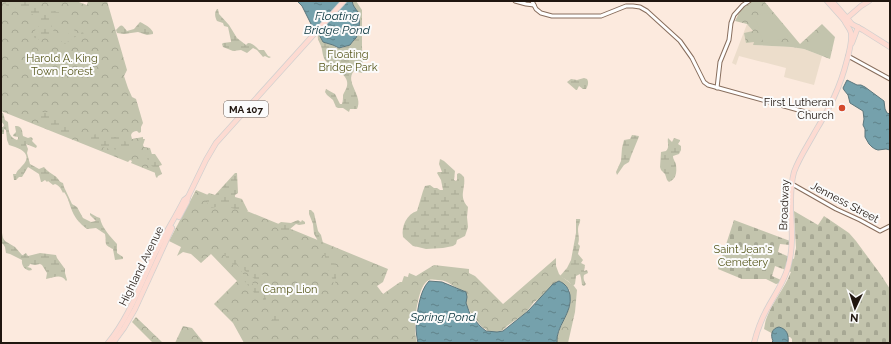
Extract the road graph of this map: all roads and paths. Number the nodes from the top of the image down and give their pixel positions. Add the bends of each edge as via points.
1 (344, 1) edge
2 (515, 1) edge
3 (532, 1) edge
4 (749, 1) edge
5 (869, 1) edge
6 (831, 2) edge
7 (534, 5) junction
8 (846, 19) junction
9 (851, 23) junction
10 (858, 28) junction
11 (852, 42) junction
12 (890, 47) edge
13 (850, 48) junction
14 (848, 56) junction
15 (890, 79) edge
16 (717, 88) junction
17 (823, 118) junction
18 (792, 184) junction
19 (188, 197) junction
20 (890, 226) edge
21 (108, 343) edge
22 (113, 343) edge
23 (754, 343) edge

1 - 19 main road, Highland Avenue / MA 107 via 216,143
2 - 7 street
3 - 7 street
4 - 16 street via 734,14 729,40 720,62
5 - 8 main road
6 - 8 main road, Broadway
7 - 16 street via 541,13 556,16 598,16 626,6 640,7 680,41 704,82
8 - 9 main road, Broadway
8 - 13 main road, Broadway via 851,32
9 - 10 main road
9 - 11 main road, Broadway via 854,32
10 - 11 main road, Broadway
10 - 12 main road
11 - 13 main road, Broadway
13 - 14 main road, Broadway
14 - 15 street
14 - 17 main road, Broadway via 839,89
16 - 17 street
17 - 18 main road, Broadway via 800,159
18 - 20 street, Jenness Street via 880,231
18 - 23 main road, Broadway via 790,261 787,272 760,322
19 - 21 main road, Highland Avenue / MA 107 via 158,248 127,316
19 - 22 main road, Highland Avenue / MA 107 via 135,309

